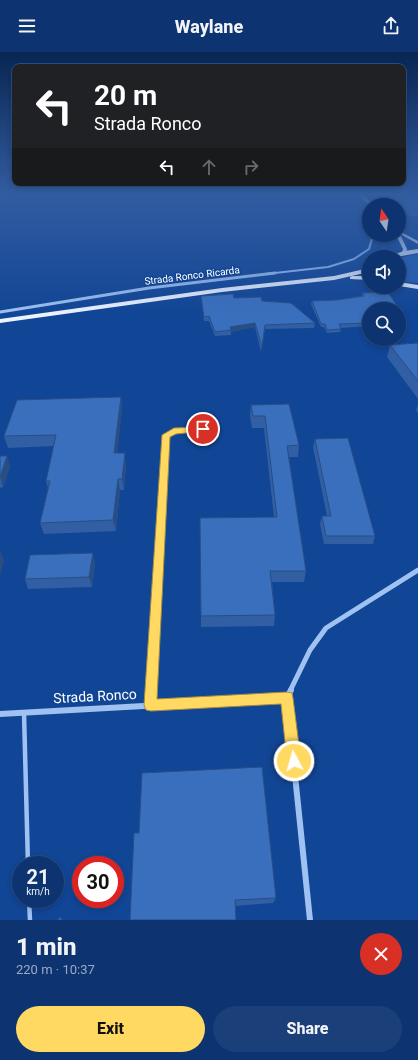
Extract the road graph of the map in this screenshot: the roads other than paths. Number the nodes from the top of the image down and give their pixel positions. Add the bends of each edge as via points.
1 (406, 236) edge
2 (371, 242) edge
3 (418, 243) edge
4 (418, 251) edge
5 (406, 253) edge
6 (362, 272) edge
7 (334, 278) junction
8 (362, 278) edge
9 (406, 285) edge
10 (418, 287) edge
11 (0, 312) edge
12 (0, 320) edge
13 (203, 429) dead end
14 (418, 570) edge
15 (287, 698) junction
16 (151, 705) junction
17 (24, 712) junction
18 (0, 714) edge
19 (28, 856) edge
20 (30, 908) edge
21 (30, 920) edge
22 (310, 920) edge

1 - 3 main road
2 - 11 street, Strada Ronco Ricarda via 369,249 354,260 328,267 149,288
4 - 5 main road
6 - 7 main road
7 - 8 main road
7 - 12 main road
9 - 10 main road
13 - 16 street via 174,431 166,435
14 - 15 street via 326,628 310,650
15 - 16 street, Strada Ronco
15 - 22 street
16 - 17 street, Strada Ronco
17 - 18 street, Strada Ronco
17 - 19 lane
20 - 21 lane

